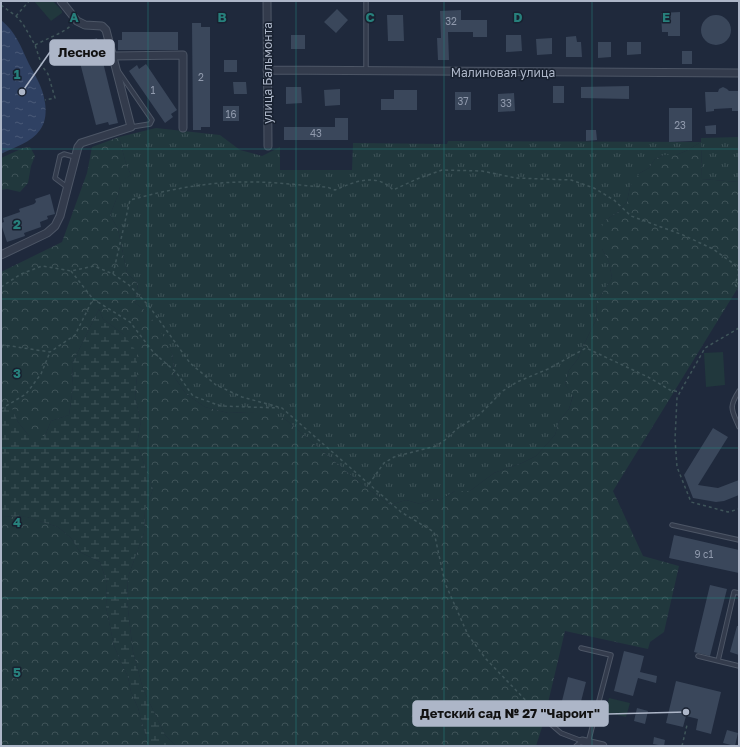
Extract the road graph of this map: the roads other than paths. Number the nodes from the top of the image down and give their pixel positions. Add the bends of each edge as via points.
1 (61, 1) edge
2 (267, 1) edge
3 (366, 1) edge
4 (113, 56) junction
5 (116, 69) junction
6 (267, 70) junction
7 (366, 71) junction
8 (739, 73) edge
9 (131, 127) junction
10 (182, 128) dead end
11 (268, 146) dead end
12 (75, 157) junction
13 (67, 188) junction
14 (1, 254) edge
15 (739, 391) edge
16 (739, 427) edge
17 (672, 525) dead end
18 (739, 540) edge
19 (739, 593) edge
20 (581, 648) dead end
21 (698, 656) dead end
22 (718, 661) junction
23 (739, 666) edge
24 (539, 714) road end
25 (582, 743) edge
26 (603, 746) edge

1 - 4 street via 77,22 102,26 106,30
2 - 6 street, улица Бальмонта
3 - 7 lane
4 - 5 street
4 - 10 street via 183,55
5 - 9 street
5 - 9 lane via 152,119 150,124
6 - 7 street, Малиновая улица
6 - 11 street, улица Бальмонта
7 - 8 street, Малиновая улица
9 - 12 street via 82,142
12 - 13 street
12 - 13 lane via 62,154 58,162 55,178
13 - 14 street via 55,226 47,233
15 - 16 lane via 732,401 732,409
17 - 18 lane
19 - 22 lane via 734,592
20 - 25 lane via 611,655
21 - 22 lane
22 - 23 lane
24 - 25 lane via 562,733
25 - 26 street

